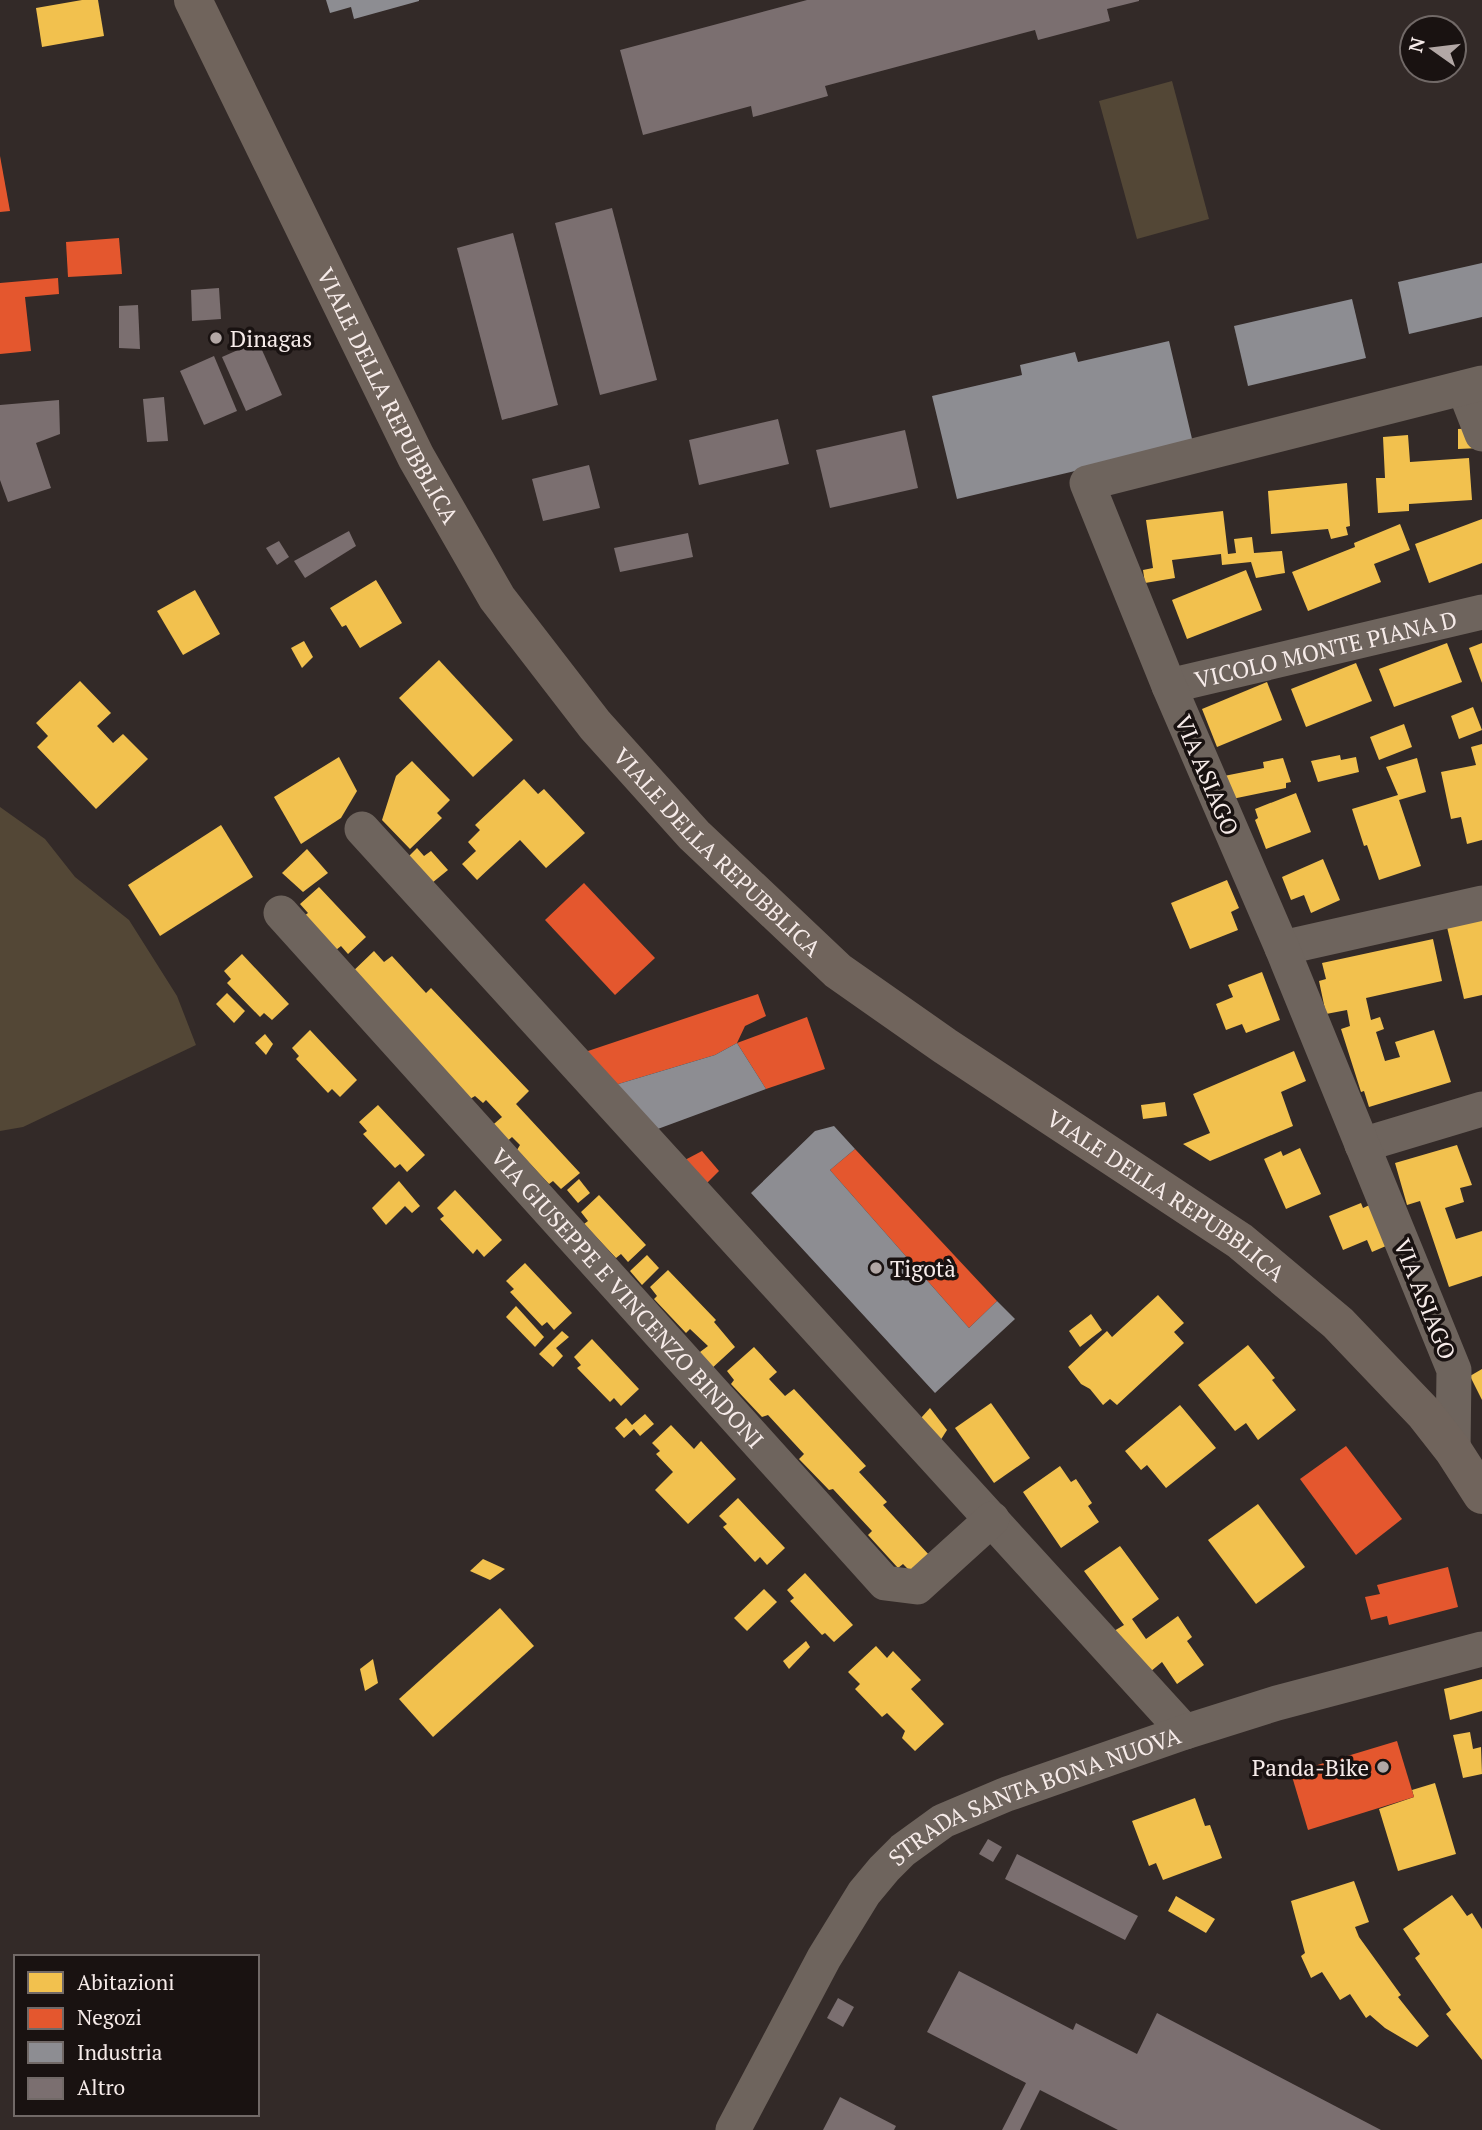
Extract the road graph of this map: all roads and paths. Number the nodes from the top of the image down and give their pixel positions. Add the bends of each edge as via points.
1 (193, 0) edge
2 (1473, 385) edge
3 (1482, 433) edge
4 (1482, 612) edge
5 (1169, 686) junction
6 (362, 829) dead end
7 (1482, 903) edge
8 (281, 913) dead end
9 (1282, 948) junction
10 (1482, 1109) edge
11 (1362, 1145) junction
12 (1468, 1363) edge
13 (1453, 1450) junction
14 (1482, 1495) edge
15 (992, 1519) junction
16 (1482, 1649) edge
17 (1185, 1732) junction
18 (733, 2130) edge

1 - 13 main road, VIALE DELLA REPUBBLICA via 416,457 498,598 595,724 694,835 838,971 1240,1241 1338,1323
2 - 3 street
2 - 5 street, VIA ASIAGO via 1087,483
4 - 5 street, VICOLO MONTE PIANA D
5 - 9 street, VIA ASIAGO
6 - 15 street
7 - 9 street
8 - 15 street, VIA GIUSEPPE E VINCENZO BINDONI via 885,1583 917,1587
9 - 11 street, VIA ASIAGO
10 - 11 street
11 - 12 street, VIA ASIAGO
12 - 13 street, VIA ASIAGO
13 - 14 main road, VIALE DELLA REPUBBLICA
15 - 17 street
16 - 17 street, STRADA SANTA BONA NUOVA
17 - 18 street, STRADA SANTA BONA NUOVA via 971,1808 943,1821 903,1850 842,1925

